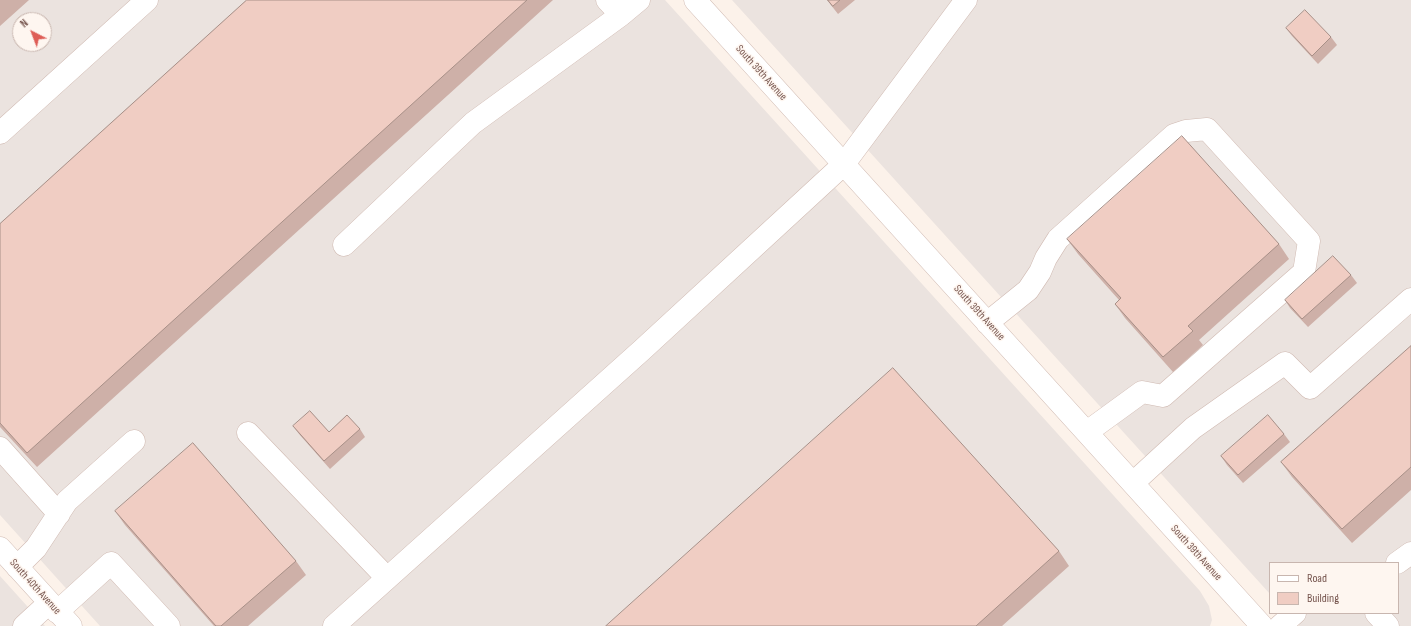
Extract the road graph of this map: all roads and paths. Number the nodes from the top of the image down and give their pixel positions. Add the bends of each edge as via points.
1 (147, 0) edge
2 (639, 0) edge
3 (696, 0) edge
4 (966, 0) edge
5 (614, 8) edge
6 (0, 133) edge
7 (844, 164) junction
8 (344, 245) dead end
9 (1411, 298) edge
10 (988, 323) junction
11 (1087, 432) junction
12 (248, 434) dead end
13 (134, 441) dead end
14 (0, 448) edge
15 (1133, 483) junction
16 (59, 514) junction
17 (0, 548) edge
18 (1411, 553) edge
19 (1398, 562) edge
20 (17, 567) junction
21 (387, 578) junction
22 (59, 614) edge
23 (1294, 614) edge
24 (1377, 614) edge
25 (1254, 623) edge
26 (24, 626) edge
27 (169, 626) edge
28 (334, 626) edge
29 (1280, 626) edge
30 (1388, 626) edge

1 - 6 street
2 - 5 street
3 - 7 street, South 39th Avenue
4 - 7 street
5 - 8 street via 474,123
7 - 10 street, South 39th Avenue
7 - 21 street via 648,345
9 - 15 street via 1310,388 1285,363 1193,428
10 - 11 street, South 39th Avenue
10 - 11 street via 1028,290 1058,239 1174,135 1186,131 1207,129 1309,241 1304,272 1163,396 1142,392
11 - 15 street, South 39th Avenue
12 - 21 street
13 - 16 street via 67,501
14 - 16 street
15 - 25 street, South 39th Avenue
16 - 20 street via 36,548
17 - 20 street, South 40th Avenue
18 - 19 street
20 - 22 street, South 40th Avenue
21 - 28 street
22 - 26 street
22 - 27 street via 111,563
23 - 29 street
24 - 30 street

